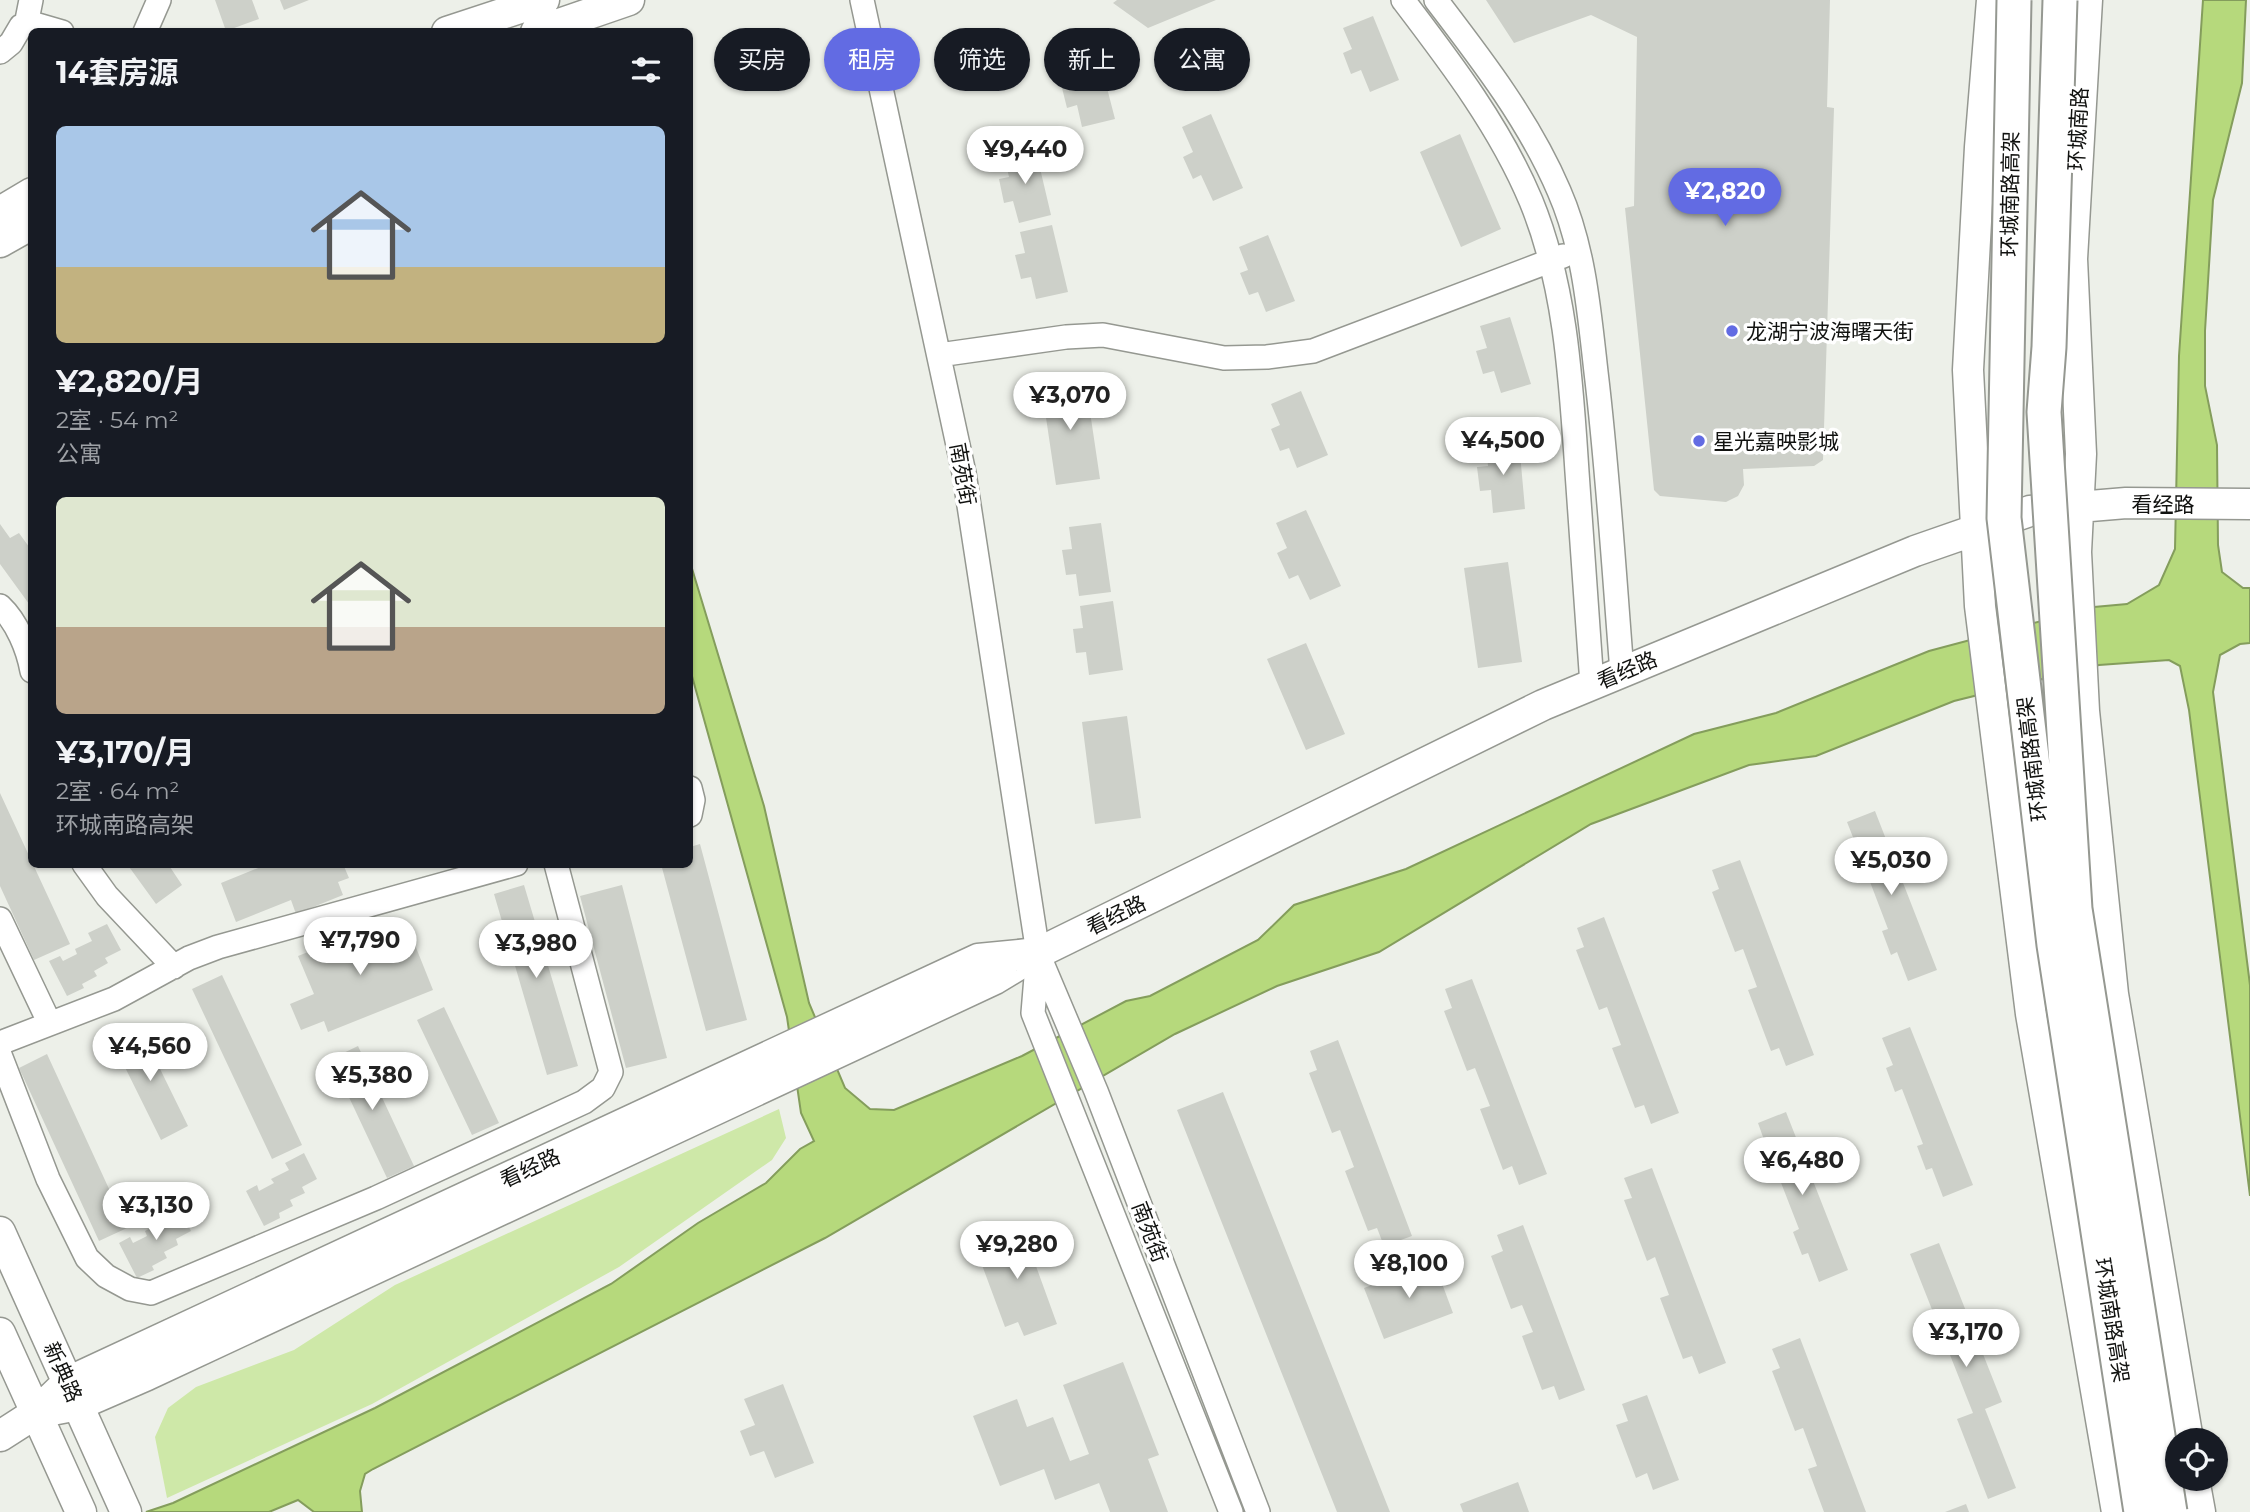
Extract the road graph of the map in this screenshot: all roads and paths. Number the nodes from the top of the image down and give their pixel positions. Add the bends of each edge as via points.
1 (31, 0) edge
2 (159, 0) edge
3 (629, 0) edge
4 (862, 0) edge
5 (1403, 0) edge
6 (1436, 0) edge
7 (1992, 0) edge
8 (2014, 0) edge
9 (2060, 0) edge
10 (2087, 0) edge
11 (545, 19) edge
12 (26, 24) junction
13 (44, 28) edge
14 (147, 28) edge
15 (456, 28) edge
16 (0, 52) edge
17 (28, 195) edge
18 (0, 212) edge
19 (28, 226) edge
20 (0, 242) edge
21 (1579, 250) junction
22 (1550, 260) junction
23 (939, 355) junction
24 (2250, 504) edge
25 (2078, 507) junction
26 (1976, 530) junction
27 (0, 606) edge
28 (28, 652) edge
29 (1622, 672) junction
30 (1592, 685) junction
31 (87, 868) edge
32 (502, 868) edge
33 (557, 868) edge
34 (0, 919) edge
35 (1038, 953) junction
36 (174, 967) junction
37 (49, 1022) junction
38 (0, 1043) edge
39 (0, 1055) edge
40 (0, 1232) edge
41 (0, 1333) edge
42 (73, 1394) junction
43 (36, 1413) junction
44 (2186, 1428) edge
45 (0, 1436) edge
46 (2196, 1491) edge
47 (122, 1503) edge
48 (80, 1510) edge
49 (1231, 1512) edge
50 (1258, 1512) edge
51 (2117, 1512) edge
52 (2141, 1512) edge
53 (2170, 1512) edge
54 (2200, 1512) edge

1 - 12 street
2 - 14 street
3 - 11 main road
4 - 23 street, 南苑街
5 - 22 street via 1505,146 1531,202
6 - 21 street via 1534,138 1560,192
7 - 26 main road via 1968,370
8 - 52 highway, 环城南路高架, bridge via 2004,518 2054,945
9 - 53 highway, 环城南路高架, bridge via 2043,412 2074,895
10 - 25 main road, 环城南路 via 2072,259 2081,454
11 - 15 main road
12 - 13 street
12 - 16 street
17 - 18 main road
19 - 20 main road
21 - 22 street
21 - 29 street via 1601,415
22 - 23 street via 1313,351 1224,358 1103,335
22 - 30 street via 1572,388
23 - 35 street, 南苑街 via 964,473
24 - 25 main road, 看经路
25 - 26 main road, 看经路 via 2030,511
25 - 44 main road, 环城南路 via 2084,711 2113,993
26 - 29 main road, 看经路 via 1914,551
26 - 51 main road via 1980,606 2031,1014
27 - 28 street
29 - 30 main road, 看经路
30 - 35 main road, 看经路
31 - 36 street
32 - 36 street via 218,947
33 - 39 street via 611,1072 603,1088 584,1102 376,1198 150,1293 106,1276 87,1258 48,1179
34 - 37 street
35 - 42 main road, 看经路 via 995,979 825,1045
35 - 49 street, 南苑街 via 1035,1020
35 - 50 street, 南苑街
36 - 37 street via 114,999
37 - 38 street
40 - 42 main road, 新典路
41 - 43 main road, 新典路
42 - 43 main road, 看经路
42 - 47 main road, 新典路
43 - 45 main road, 看经路
43 - 48 main road, 新典路
46 - 54 main road

